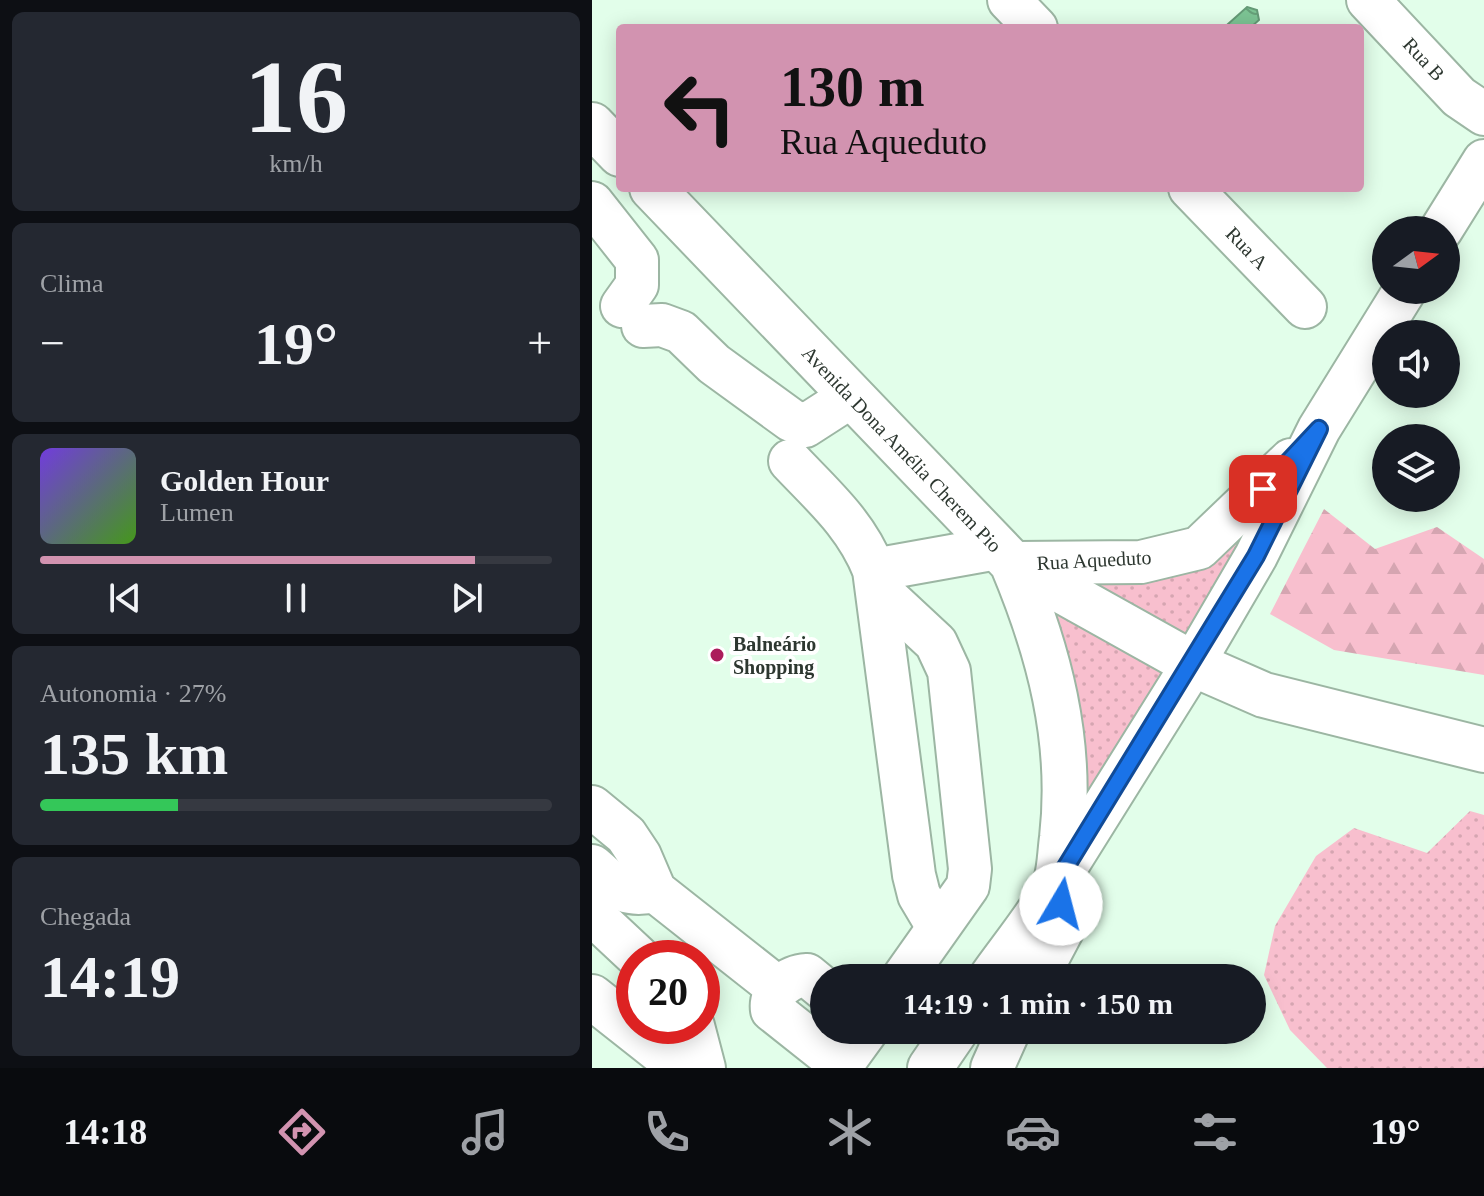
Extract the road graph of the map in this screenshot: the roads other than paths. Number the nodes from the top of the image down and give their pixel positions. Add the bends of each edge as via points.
1 (1009, 0) edge
2 (1368, 0) edge
3 (1032, 24) edge
4 (1484, 114) edge
5 (1484, 161) edge
6 (656, 192) edge
7 (1194, 192) edge
8 (592, 203) edge
9 (1450, 216) edge
10 (1396, 304) edge
11 (1305, 307) dead end
12 (850, 397) junction
13 (1319, 429) junction
14 (790, 461) dead end
15 (1005, 555) junction
16 (876, 579) junction
17 (1193, 664) junction
18 (1484, 750) edge
19 (592, 807) edge
20 (592, 866) edge
21 (1056, 883) junction
22 (655, 891) junction
23 (592, 914) edge
24 (938, 927) junction
25 (620, 940) edge
26 (913, 964) edge
27 (1001, 964) edge
28 (1044, 964) edge
29 (810, 977) edge
30 (778, 988) junction
31 (592, 997) edge
32 (810, 1040) edge
33 (698, 1044) edge
34 (815, 1044) edge
35 (858, 1044) edge
36 (946, 1044) edge
37 (1003, 1044) edge
38 (682, 1068) edge
39 (704, 1068) edge
40 (930, 1068) edge
41 (992, 1068) edge

1 - 3 street
2 - 4 street, Rua B via 1459,97
5 - 9 street
6 - 12 main road, Avenida Dona Amélia Cherem Pio
7 - 11 street, Rua A
8 - 12 street via 637,260 632,316 681,332 714,364 805,426
10 - 13 street, Rua Aqueduto
12 - 15 main road, Avenida Dona Amélia Cherem Pio
13 - 15 street, Rua Aqueduto via 1199,548 1141,562
13 - 17 street, Rua Aqueduto via 1256,556
14 - 16 street via 863,541
15 - 16 street, Rua Aqueduto
15 - 17 main road
15 - 21 main road, Avenida Dona Amélia Cherem Pio via 1037,623 1055,687 1064,752 1064,818
16 - 24 street via 914,875
16 - 24 street via 936,643 949,671 970,869 968,886
17 - 18 main road via 1264,695
17 - 21 street, Rua Aqueduto
19 - 22 street via 626,835
20 - 22 street via 622,892
21 - 27 main road, Avenida Dona Amélia Cherem Pio
21 - 28 street via 1065,925
22 - 30 street
23 - 25 street
24 - 26 street
29 - 30 street via 796,976
30 - 32 street via 772,1010
31 - 38 main road
33 - 39 street
34 - 35 street via 843,1063
36 - 40 main road
37 - 41 street

